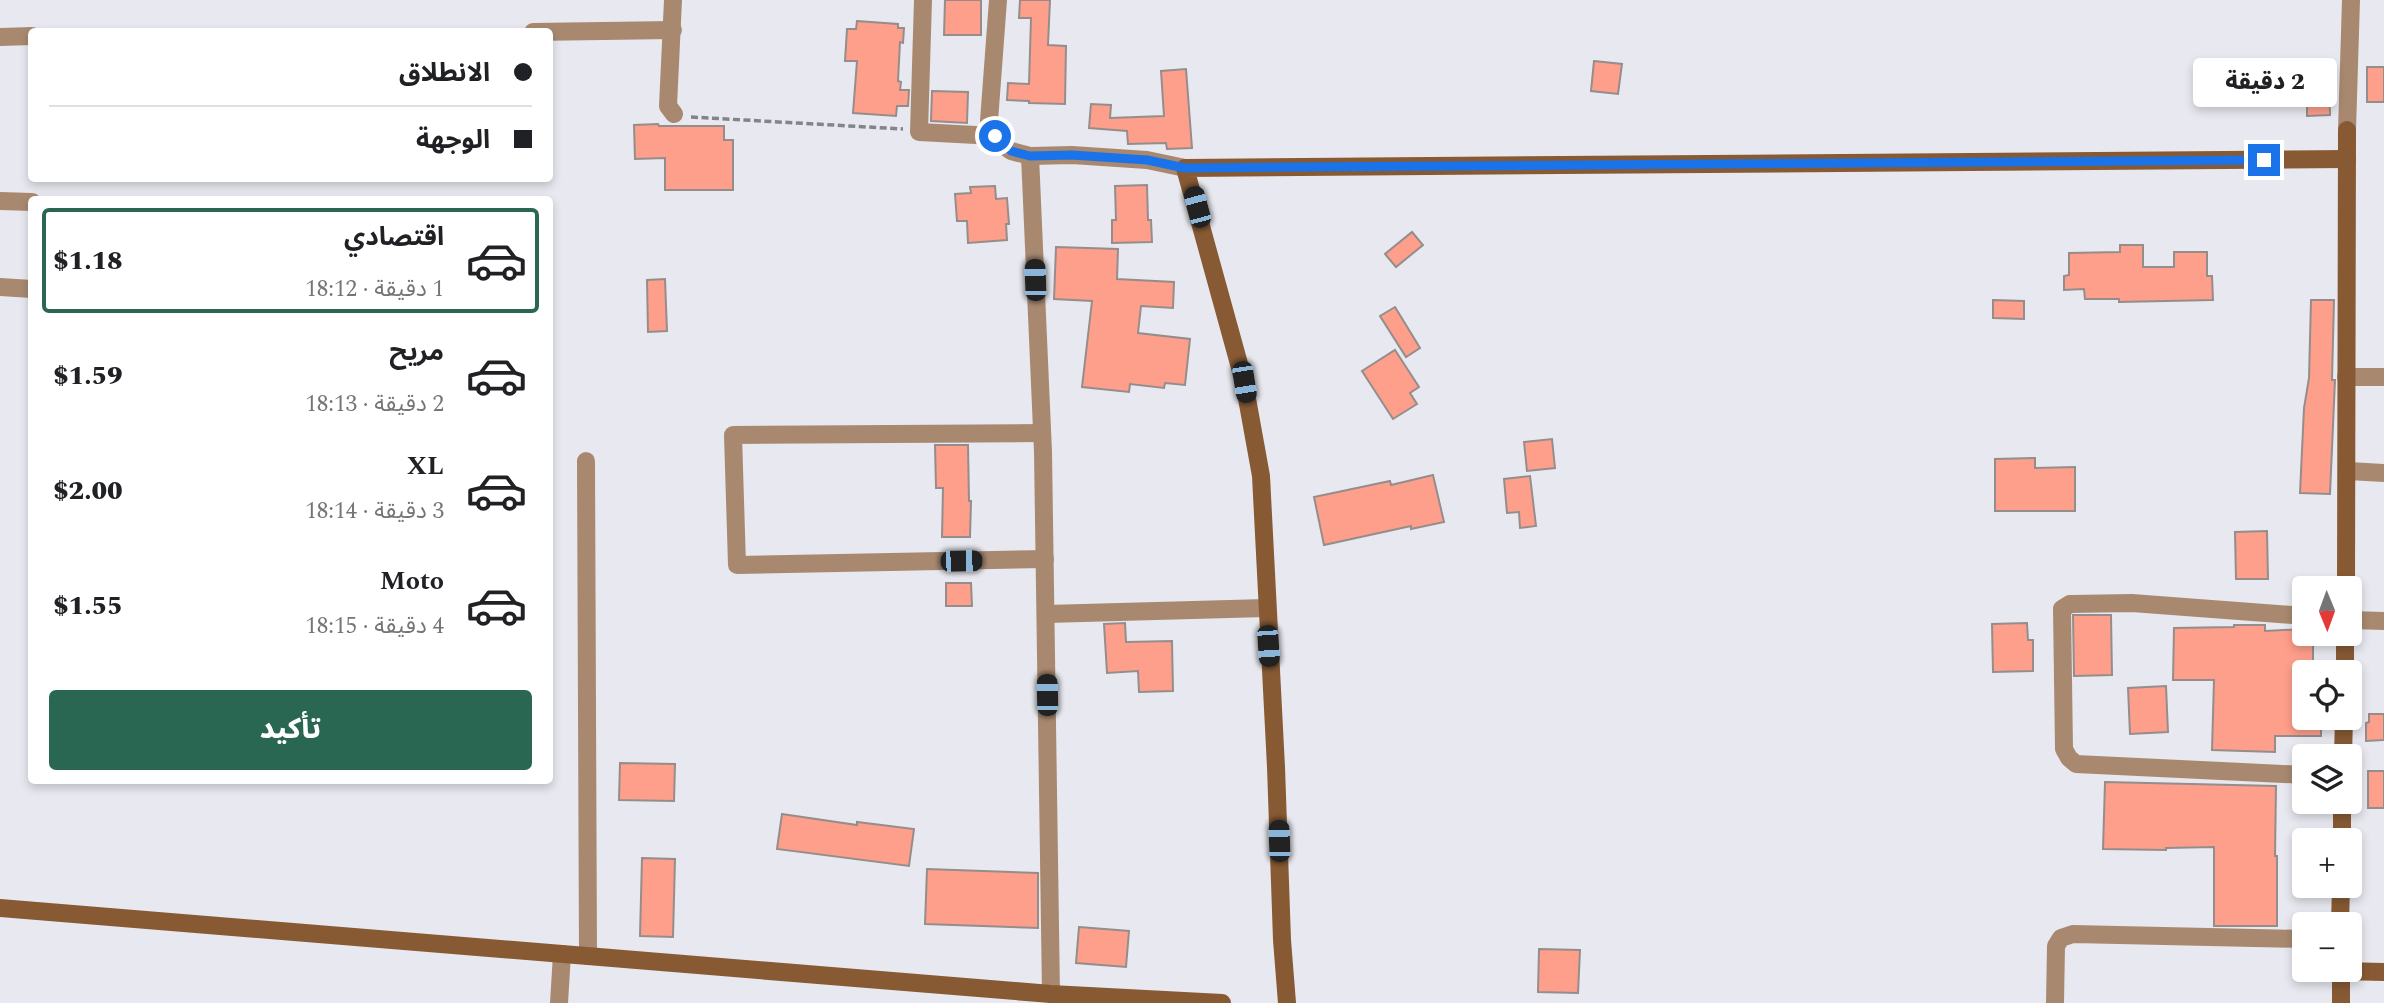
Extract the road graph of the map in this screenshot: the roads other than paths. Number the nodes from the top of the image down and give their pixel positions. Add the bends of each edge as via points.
1 (673, 0) edge
2 (923, 0) edge
3 (998, 0) edge
4 (2351, 0) edge
5 (673, 30) junction
6 (553, 32) edge
7 (28, 36) edge
8 (0, 37) edge
9 (674, 114) road end
10 (995, 136) junction
11 (1030, 156) junction
12 (2347, 159) junction
13 (1185, 168) junction
14 (0, 201) edge
15 (28, 202) edge
16 (0, 286) edge
17 (28, 289) edge
18 (2346, 377) junction
19 (2384, 377) edge
20 (1042, 433) junction
21 (586, 461) dead end
22 (2348, 471) junction
23 (2384, 472) edge
24 (1045, 559) junction
25 (2346, 576) edge
26 (1266, 608) junction
27 (1045, 614) junction
28 (2292, 615) edge
29 (2362, 620) edge
30 (2384, 621) edge
31 (2292, 774) edge
32 (0, 908) edge
33 (2292, 939) edge
34 (562, 954) junction
35 (589, 956) junction
36 (2362, 971) edge
37 (2384, 972) edge
38 (2341, 982) edge
39 (1051, 994) junction
40 (559, 1003) edge
41 (1222, 1003) edge
42 (1287, 1003) edge
43 (2055, 1003) edge
44 (2341, 1003) edge

1 - 5 street
2 - 10 street via 919,132
3 - 10 street via 989,121
4 - 12 street
5 - 6 street
5 - 9 street via 668,106
7 - 8 street
10 - 11 street via 1011,151
11 - 13 street via 1147,160
11 - 20 street
12 - 13 street
12 - 18 street
13 - 26 street via 1244,382 1261,476
14 - 15 street
16 - 17 street
18 - 19 street
18 - 22 street
20 - 24 street
20 - 24 street via 733,435 737,565
21 - 35 street
22 - 23 street
22 - 25 street
24 - 27 street
26 - 27 street
26 - 42 street
27 - 39 street
28 - 31 street via 2132,603 2070,604 2063,609 2064,749 2077,764
29 - 30 street
32 - 34 street
33 - 43 street via 2073,934 2061,938 2056,946
34 - 35 street
34 - 40 street
35 - 39 street
36 - 37 street
38 - 44 street
39 - 41 street

